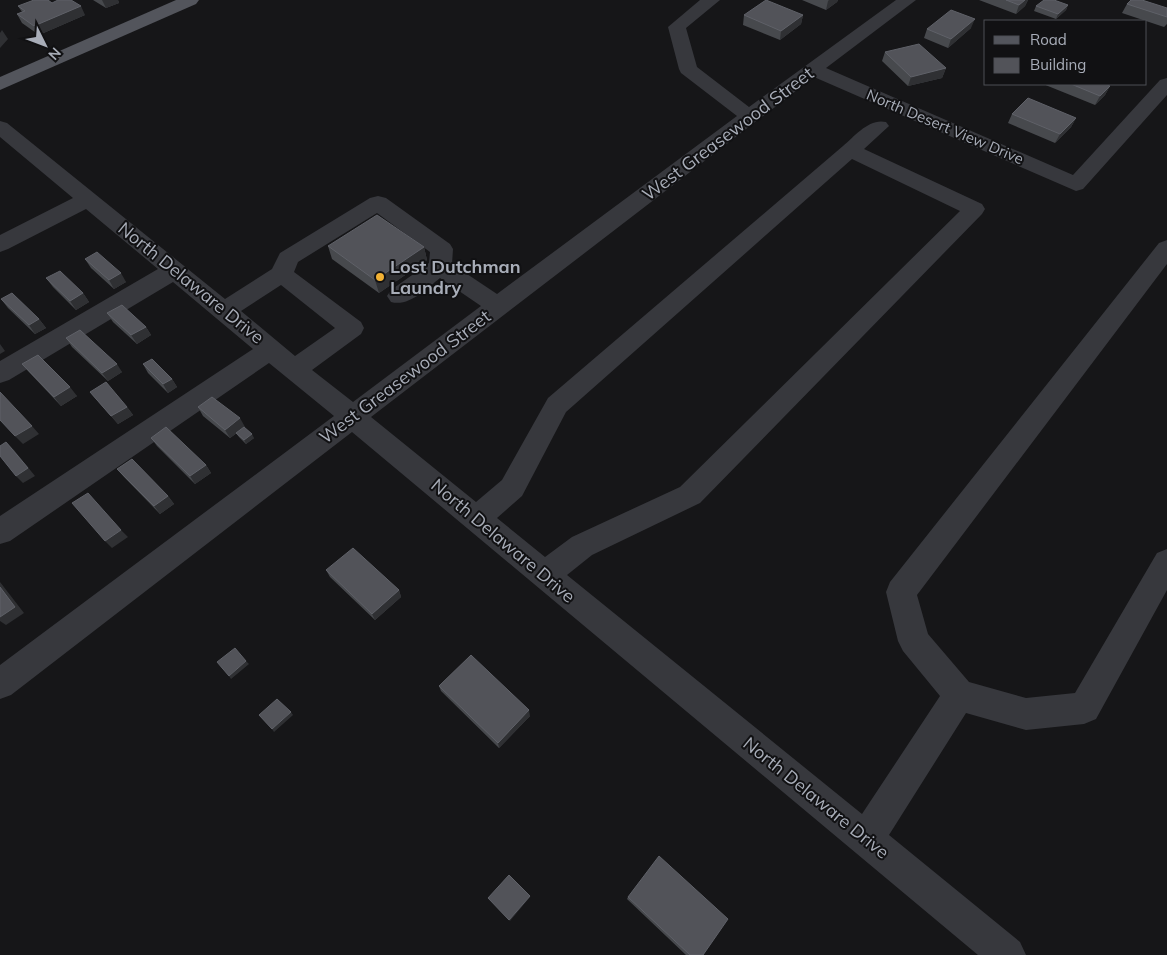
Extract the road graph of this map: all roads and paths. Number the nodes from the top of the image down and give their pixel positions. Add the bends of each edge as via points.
1 (190, 0) edge
2 (711, 0) edge
3 (907, 0) edge
4 (814, 70) junction
5 (0, 84) edge
6 (1167, 84) edge
7 (749, 116) junction
8 (879, 126) dead end
9 (0, 127) edge
10 (850, 150) junction
11 (88, 199) junction
12 (0, 244) edge
13 (1167, 248) edge
14 (440, 267) junction
15 (174, 270) junction
16 (282, 274) junction
17 (399, 296) dead end
18 (499, 306) junction
19 (225, 310) junction
20 (271, 349) junction
21 (295, 369) junction
22 (0, 373) edge
23 (353, 417) junction
24 (476, 519) junction
25 (0, 532) edge
26 (1167, 562) edge
27 (544, 575) junction
28 (0, 684) edge
29 (959, 694) junction
30 (866, 839) junction
31 (1007, 955) edge

1 - 5 main road
2 - 7 street via 677,27 688,69
3 - 4 street, West Greasewood Street
4 - 6 street, North Desert View Drive via 1076,184
4 - 7 street, West Greasewood Street
7 - 18 street, West Greasewood Street
8 - 10 street
9 - 11 street, North Delaware Drive
10 - 24 street via 557,405 512,488
10 - 27 street via 974,209 690,495 582,546
11 - 12 street
11 - 15 street, North Delaware Drive
13 - 29 street via 901,592 914,641
14 - 16 street via 442,249 378,203 288,258
14 - 17 street
14 - 18 street
15 - 19 street, North Delaware Drive
15 - 22 street
16 - 19 street
16 - 21 street via 352,328
18 - 23 street, West Greasewood Street
19 - 20 street, North Delaware Drive
20 - 21 street, North Delaware Drive
20 - 25 street
21 - 23 street, North Delaware Drive
23 - 24 street, North Delaware Drive
23 - 28 street, West Greasewood Street
24 - 27 street, North Delaware Drive
26 - 29 street via 1084,708 1026,714
27 - 30 street, North Delaware Drive
29 - 30 street
30 - 31 street, North Delaware Drive

